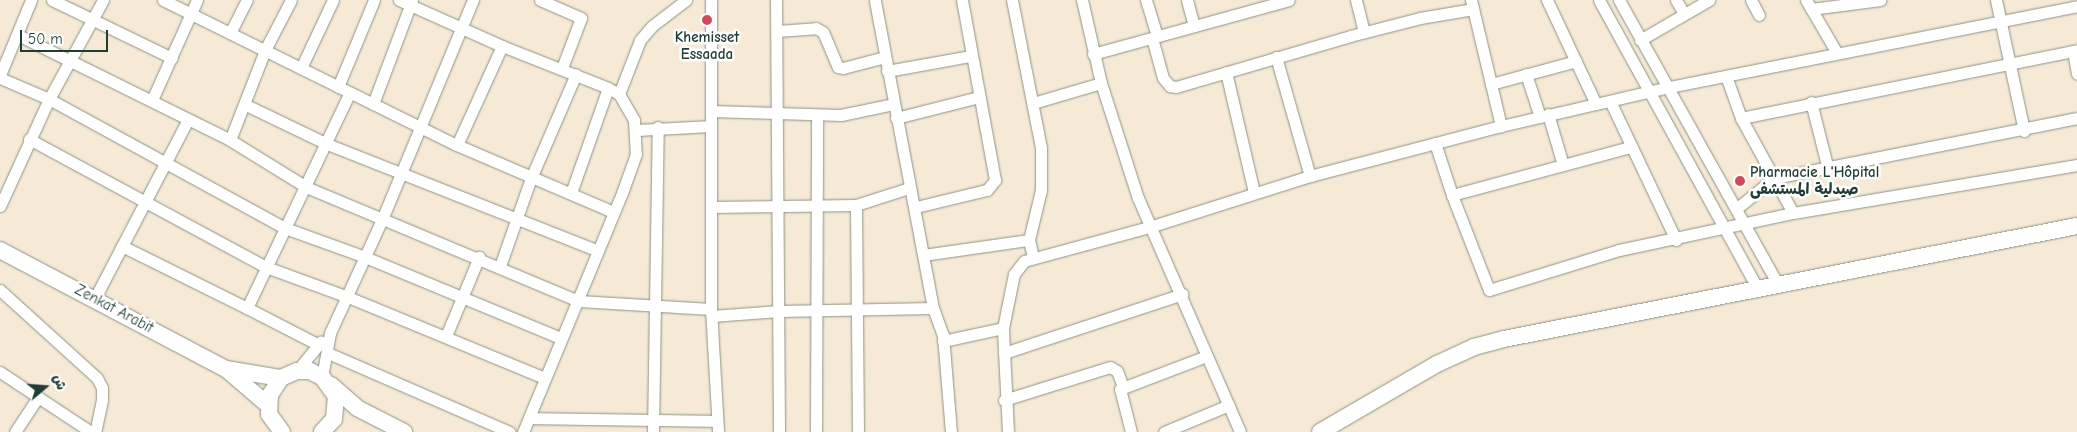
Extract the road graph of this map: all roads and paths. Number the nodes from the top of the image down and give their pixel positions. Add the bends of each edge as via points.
1 (31, 0) edge
2 (52, 0) edge
3 (103, 0) edge
4 (163, 0) edge
5 (197, 0) edge
6 (246, 0) edge
7 (291, 0) edge
8 (333, 0) edge
9 (374, 0) edge
10 (473, 0) edge
11 (540, 0) edge
12 (686, 0) edge
13 (711, 0) edge
14 (776, 0) edge
15 (875, 0) edge
16 (962, 0) edge
17 (1012, 0) edge
18 (1082, 0) edge
19 (1146, 0) edge
20 (1187, 0) edge
21 (1289, 0) edge
22 (1356, 0) edge
23 (1547, 0) edge
24 (1599, 0) edge
25 (1619, 0) edge
26 (1676, 0) edge
27 (1709, 0) edge
28 (1751, 0) edge
29 (1880, 0) edge
30 (1996, 0) edge
31 (407, 2) edge
32 (1472, 4) edge
33 (1808, 4) edge
34 (2077, 6) edge
35 (190, 13) junction
36 (1684, 14) junction
37 (1759, 15) dead end
38 (92, 19) junction
39 (2002, 21) junction
40 (1194, 26) junction
41 (461, 28) junction
42 (777, 31) junction
43 (1364, 32) junction
44 (230, 33) junction
45 (18, 35) junction
46 (1154, 37) junction
47 (1640, 40) junction
48 (502, 46) junction
49 (265, 50) junction
50 (2075, 51) edge
51 (1837, 53) junction
52 (1093, 54) junction
53 (970, 56) junction
54 (885, 57) junction
55 (1276, 57) junction
56 (172, 58) junction
57 (72, 61) junction
58 (1576, 61) junction
59 (2010, 64) junction
60 (300, 68) junction
61 (562, 68) junction
62 (887, 71) junction
63 (1226, 72) junction
64 (576, 74) junction
65 (1526, 74) junction
66 (2077, 74) edge
67 (1726, 76) junction
68 (0, 77) edge
69 (1101, 84) junction
70 (1491, 84) junction
71 (338, 87) junction
72 (1668, 87) junction
73 (608, 88) junction
74 (1650, 92) junction
75 (349, 94) junction
76 (620, 94) junction
77 (979, 97) junction
78 (49, 99) junction
79 (152, 100) junction
80 (1610, 101) junction
81 (1811, 102) junction
82 (1033, 103) junction
83 (373, 104) junction
84 (893, 104) junction
85 (1596, 104) junction
86 (246, 105) junction
87 (711, 111) junction
88 (776, 114) junction
89 (816, 115) junction
90 (1544, 115) junction
91 (896, 118) junction
92 (1741, 118) junction
93 (2077, 118) edge
94 (186, 121) junction
95 (711, 126) junction
96 (1500, 126) junction
97 (420, 127) junction
98 (658, 128) junction
99 (637, 130) junction
100 (2024, 131) junction
101 (30, 139) junction
102 (230, 140) junction
103 (1435, 143) junction
104 (327, 144) junction
105 (457, 145) junction
106 (1630, 147) junction
107 (165, 164) junction
108 (1563, 165) junction
109 (2077, 165) edge
110 (1828, 169) junction
111 (400, 172) junction
112 (1310, 176) junction
113 (531, 178) junction
114 (1774, 178) junction
115 (306, 187) junction
116 (910, 188) junction
117 (1254, 192) junction
118 (571, 193) junction
119 (1452, 195) junction
120 (146, 202) junction
121 (856, 205) junction
122 (0, 206) edge
123 (817, 206) junction
124 (712, 207) junction
125 (777, 207) junction
126 (916, 207) junction
127 (1736, 209) junction
128 (613, 212) junction
129 (1793, 213) junction
130 (383, 217) junction
131 (514, 220) junction
132 (1744, 224) junction
133 (2077, 226) edge
134 (1149, 227) junction
135 (285, 228) junction
136 (1725, 230) junction
137 (1029, 240) junction
138 (1676, 240) junction
139 (122, 246) junction
140 (0, 250) edge
141 (598, 251) junction
142 (923, 255) junction
143 (365, 257) junction
144 (479, 257) junction
145 (1033, 258) junction
146 (500, 266) junction
147 (266, 267) junction
148 (1777, 282) junction
149 (1757, 286) junction
150 (0, 290) edge
151 (1182, 294) junction
152 (348, 297) junction
153 (462, 297) junction
154 (95, 298) junction
155 (579, 301) junction
156 (654, 306) junction
157 (247, 308) junction
158 (933, 308) junction
159 (816, 310) junction
160 (859, 310) junction
161 (779, 311) junction
162 (712, 312) junction
163 (1003, 328) junction
164 (330, 333) junction
165 (446, 336) junction
166 (561, 338) junction
167 (943, 341) junction
168 (316, 344) junction
169 (328, 352) junction
170 (1004, 353) junction
171 (1207, 356) junction
172 (226, 369) junction
173 (297, 371) junction
174 (0, 372) edge
175 (281, 378) junction
176 (545, 378) junction
177 (327, 381) junction
178 (1123, 387) junction
179 (38, 396) junction
180 (1004, 400) junction
181 (1229, 405) junction
182 (269, 409) junction
183 (529, 418) junction
184 (655, 418) junction
185 (717, 426) edge
186 (15, 432) edge
187 (91, 432) edge
188 (95, 432) edge
189 (264, 432) edge
190 (282, 432) edge
191 (322, 432) edge
192 (404, 432) edge
193 (510, 432) edge
194 (523, 432) edge
195 (653, 432) edge
196 (778, 432) edge
197 (816, 432) edge
198 (858, 432) edge
199 (951, 432) edge
200 (1008, 432) edge
201 (1131, 432) edge
202 (1164, 432) edge
203 (1240, 432) edge
204 (1320, 432) edge

1 - 45 street
2 - 38 street
3 - 38 street
4 - 35 street
5 - 35 street
6 - 44 street
7 - 49 street
8 - 60 street
9 - 71 street
10 - 41 street
11 - 61 street via 581,18
12 - 76 street via 652,26 640,40
13 - 87 street
14 - 42 street
15 - 54 street
16 - 53 street
17 - 82 street
18 - 52 street
19 - 46 street
20 - 40 street
21 - 40 street
22 - 43 street
23 - 58 street
24 - 74 street
25 - 47 street
26 - 36 street
27 - 36 street
28 - 37 street
29 - 33 street
30 - 39 street
31 - 41 street
31 - 83 street
32 - 43 street
32 - 70 street
33 - 51 street
34 - 39 street
35 - 44 street
35 - 56 street
36 - 47 street
38 - 56 street
38 - 57 street
39 - 51 street
39 - 59 street
40 - 46 street
41 - 48 street
41 - 97 street
42 - 54 street via 816,28 823,32 838,66 843,68
42 - 88 street
43 - 55 street
44 - 49 street
45 - 57 street
45 - 68 street
46 - 52 street
46 - 63 street via 1164,78 1170,86
47 - 72 street
48 - 61 street
48 - 105 street
49 - 60 street
49 - 86 street
50 - 59 street
50 - 66 street
51 - 67 street
52 - 69 street
53 - 62 street
53 - 77 street
54 - 62 street
55 - 63 street
55 - 112 street
56 - 79 street
57 - 78 street
57 - 79 street
58 - 65 street
58 - 85 street
59 - 81 street
59 - 100 street
60 - 71 street
61 - 64 street
62 - 84 street
63 - 117 street
64 - 73 street
64 - 113 street
65 - 70 street
65 - 90 street
67 - 72 street
67 - 92 street
68 - 78 street
69 - 82 street
69 - 134 street
70 - 96 street
71 - 75 street
72 - 74 street
72 - 127 street
73 - 76 street
73 - 118 street
74 - 80 street
74 - 136 street
75 - 83 street
75 - 104 street
76 - 99 street
77 - 91 street
77 - 126 street via 995,180 987,190
78 - 101 street
78 - 107 street
79 - 94 street
80 - 85 street
80 - 106 street
81 - 92 street
81 - 110 street
82 - 137 street via 1042,173
83 - 97 street
84 - 89 street via 858,113
84 - 91 street
85 - 90 street
86 - 102 street
86 - 104 street
87 - 88 street
87 - 95 street
88 - 89 street
88 - 125 street
89 - 123 street
90 - 96 street
90 - 108 street
91 - 116 street
92 - 114 street
93 - 100 street
94 - 102 street
94 - 107 street
95 - 98 street
95 - 124 street
96 - 103 street
97 - 105 street
97 - 111 street
98 - 99 street
98 - 156 street
99 - 128 street via 636,154
100 - 110 street
101 - 120 street
101 - 122 street
102 - 115 street
103 - 112 street
103 - 119 street
104 - 111 street
104 - 115 street
105 - 113 street
106 - 108 street
106 - 138 street
107 - 120 street
107 - 135 street
108 - 119 street
109 - 129 street
110 - 114 street
111 - 130 street
111 - 131 street
112 - 117 street
113 - 118 street
113 - 131 street
114 - 127 street
114 - 129 street
115 - 130 street
115 - 135 street
116 - 121 street
116 - 126 street
117 - 134 street
118 - 128 street
119 - 138 street via 1489,290 1619,250
120 - 139 street
120 - 147 street
121 - 123 street
121 - 160 street
123 - 125 street
123 - 159 street
124 - 125 street
124 - 162 street
125 - 161 street
126 - 142 street
127 - 132 street
128 - 141 street
129 - 132 street
130 - 143 street
130 - 144 street
131 - 141 street
131 - 146 street
132 - 136 street
132 - 148 street
133 - 148 main road
134 - 145 street
134 - 151 street
135 - 143 street
135 - 147 street
136 - 138 street
136 - 149 street
137 - 142 street
137 - 145 street
139 - 154 street
139 - 157 street
140 - 154 main road, Zenkat Arabit
141 - 155 street
142 - 158 street
143 - 152 street
143 - 153 street
144 - 146 street
144 - 153 street
145 - 163 street via 1018,266 1014,274
146 - 155 street
147 - 152 street
147 - 157 street
148 - 149 main road
149 - 204 main road via 1535,331 1474,347 1436,364
150 - 188 street via 97,378 102,388 102,400
151 - 170 street
151 - 171 street
152 - 164 street
152 - 165 street
153 - 165 street
153 - 166 street
154 - 172 main road, Zenkat Arabit
155 - 156 street
155 - 166 street
156 - 162 street
156 - 184 street
157 - 168 street
158 - 160 street
158 - 167 street
159 - 160 street
159 - 161 street
159 - 197 street
160 - 198 street
161 - 162 street
161 - 196 street
162 - 185 street
163 - 167 street
163 - 170 street
164 - 168 street
164 - 169 street
165 - 176 street
166 - 176 street
167 - 199 street
168 - 173 street
169 - 177 street
169 - 193 street
170 - 180 street
171 - 178 street
171 - 181 street
172 - 175 main road
172 - 182 main road
173 - 175 main road
173 - 177 main road via 310,371
174 - 179 street
175 - 182 main road via 274,386
176 - 183 street
177 - 191 main road via 337,408 334,419
177 - 192 main road via 357,408
178 - 180 street via 1117,371 1110,367
178 - 201 street via 1119,395
179 - 186 street
179 - 187 street
180 - 200 street
181 - 202 street
181 - 203 street
182 - 189 main road
182 - 190 main road
183 - 184 street
183 - 194 street
184 - 185 street
184 - 195 street

